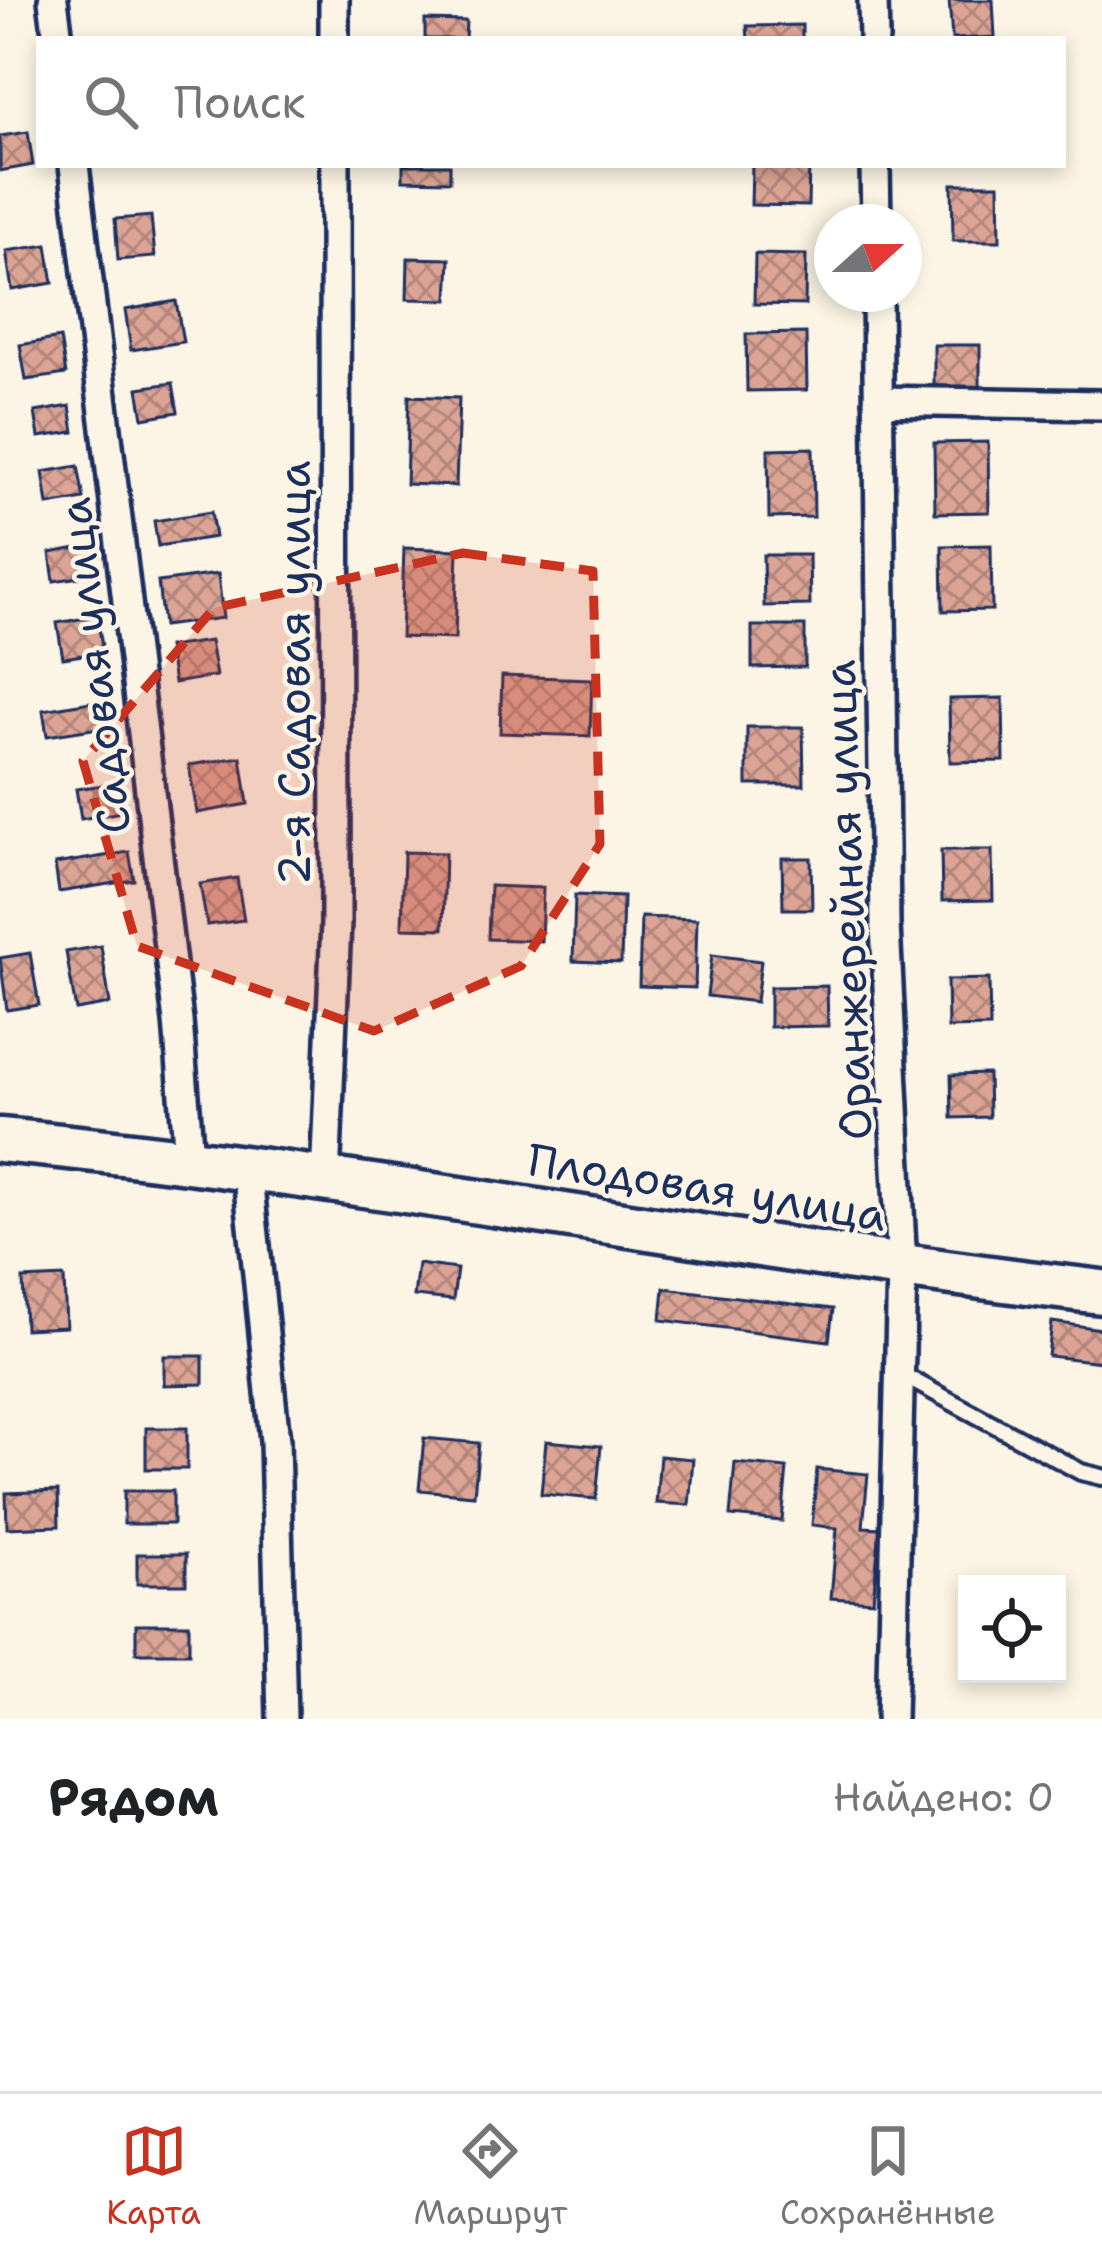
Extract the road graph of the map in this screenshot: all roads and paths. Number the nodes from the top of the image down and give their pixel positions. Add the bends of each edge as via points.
1 (52, 0) edge
2 (334, 0) edge
3 (873, 0) edge
4 (58, 36) edge
5 (334, 36) edge
6 (874, 36) edge
7 (74, 168) edge
8 (334, 168) edge
9 (875, 168) edge
10 (876, 204) edge
11 (877, 312) edge
12 (878, 400) junction
13 (1102, 405) edge
14 (0, 1141) edge
15 (189, 1158) junction
16 (247, 1167) junction
17 (311, 1178) junction
18 (902, 1269) junction
19 (1102, 1292) edge
20 (899, 1373) junction
21 (1102, 1477) edge
22 (282, 1719) edge
23 (891, 1719) edge

1 - 4 street
2 - 5 street
3 - 6 street
7 - 15 street, Садовая улица
8 - 17 street, 2-я Садовая улица via 336,922
9 - 10 street
11 - 12 street, Оранжерейная улица
12 - 13 street
12 - 18 street, Оранжерейная улица via 885,925
14 - 15 main road, Плодовая улица
15 - 16 main road, Плодовая улица
16 - 17 main road, Плодовая улица
16 - 22 street via 275,1442
17 - 18 main road, Плодовая улица
18 - 19 main road, Плодовая улица
18 - 20 street, Оранжерейная улица
20 - 21 lane
20 - 23 street, Оранжерейная улица

